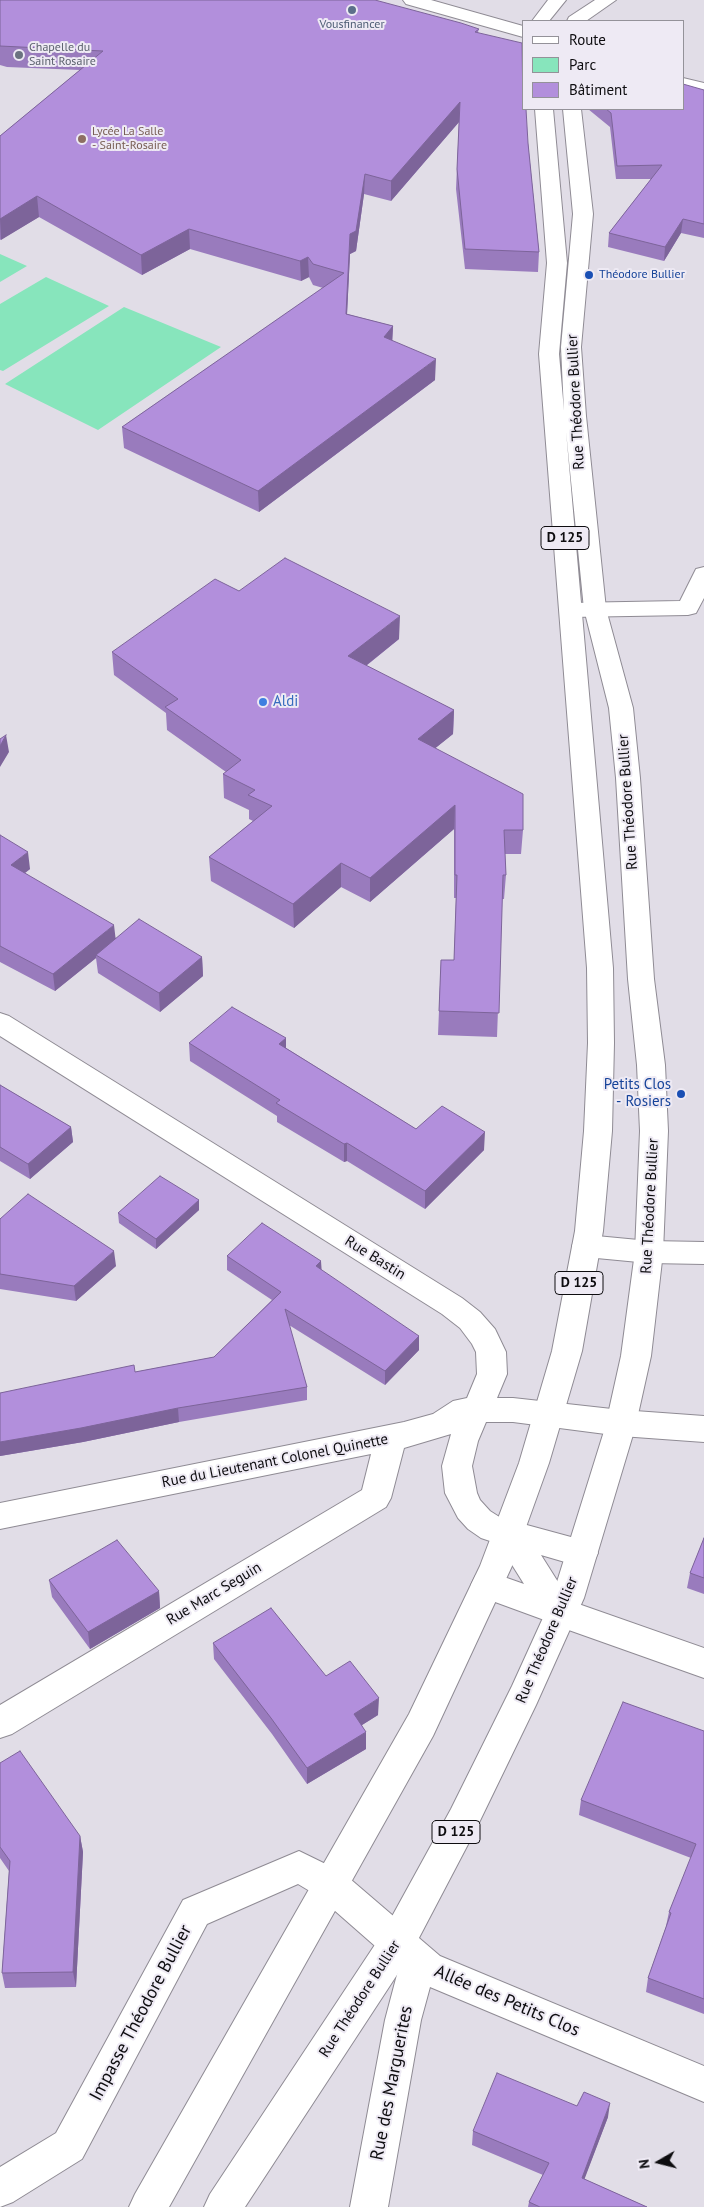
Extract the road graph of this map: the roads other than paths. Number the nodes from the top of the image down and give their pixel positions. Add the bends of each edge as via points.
1 (412, 0) edge
2 (557, 0) edge
3 (607, 0) edge
4 (541, 20) edge
5 (577, 20) edge
6 (522, 32) edge
7 (684, 83) edge
8 (704, 89) edge
9 (544, 110) edge
10 (572, 110) edge
11 (704, 574) edge
12 (595, 609) junction
13 (571, 610) junction
14 (0, 1023) edge
15 (586, 1246) junction
16 (649, 1252) junction
17 (704, 1253) edge
18 (478, 1408) junction
19 (547, 1415) junction
20 (620, 1423) junction
21 (704, 1429) edge
22 (392, 1438) junction
23 (0, 1516) edge
24 (508, 1532) junction
25 (582, 1553) junction
26 (487, 1585) junction
27 (560, 1613) junction
28 (704, 1663) edge
29 (0, 1723) edge
30 (330, 1884) junction
31 (408, 1952) junction
32 (704, 2084) edge
33 (0, 2189) edge
34 (148, 2207) edge
35 (223, 2207) edge
36 (369, 2207) edge

1 - 6 main road
2 - 4 main road
3 - 5 main road
7 - 8 main road
9 - 13 main road, Rue Théodore Bullier / D 125 via 557,263 549,354
10 - 12 main road, Rue Théodore Bullier / D 125 via 583,214 571,347
11 - 12 main road via 688,608
12 - 13 main road
12 - 16 main road, Rue Théodore Bullier / D 125 via 618,694 628,778 654,1131
13 - 15 main road, Rue Théodore Bullier / D 125 via 600,968 598,1132
14 - 18 main road, Rue Bastin via 470,1320 484,1337 490,1352 492,1374
15 - 16 main road
15 - 19 main road, Rue Théodore Bullier / D 125 via 566,1351
16 - 17 main road
16 - 20 main road, Rue Théodore Bullier / D 125 via 636,1356
18 - 19 main road, Rue du Lieutenant Colonel Quinette
18 - 22 main road, Rue du Lieutenant Colonel Quinette via 464,1410 442,1424
18 - 24 main road, Rue Bastin via 456,1466 461,1493 479,1520 492,1529
19 - 20 main road, Rue du Lieutenant Colonel Quinette
19 - 24 main road, Rue Théodore Bullier / D 125 via 534,1463
20 - 21 main road, Rue du Lieutenant Colonel Quinette
20 - 25 main road, Rue Théodore Bullier / D 125
22 - 23 main road, Rue du Lieutenant Colonel Quinette
22 - 29 main road, Rue Marc Seguin via 375,1498
24 - 25 main road, Rue Bastin
24 - 26 main road, Rue Théodore Bullier / D 125
24 - 27 main road
25 - 27 main road, Rue Théodore Bullier / D 125
26 - 27 main road
26 - 30 main road, Rue Théodore Bullier / D 125 via 421,1725
27 - 28 main road
27 - 31 main road, Rue Théodore Bullier / D 125 via 463,1820
30 - 31 main road, Allée des Petits Clos
30 - 33 main road, Impasse Théodore Bullier via 299,1867 195,1912 69,2146
30 - 34 main road, Rue Théodore Bullier / D 125
31 - 32 main road, Allée des Petits Clos via 428,1968
31 - 35 main road, Rue Théodore Bullier / D 125
31 - 36 main road, Rue des Marguerites via 403,2020

